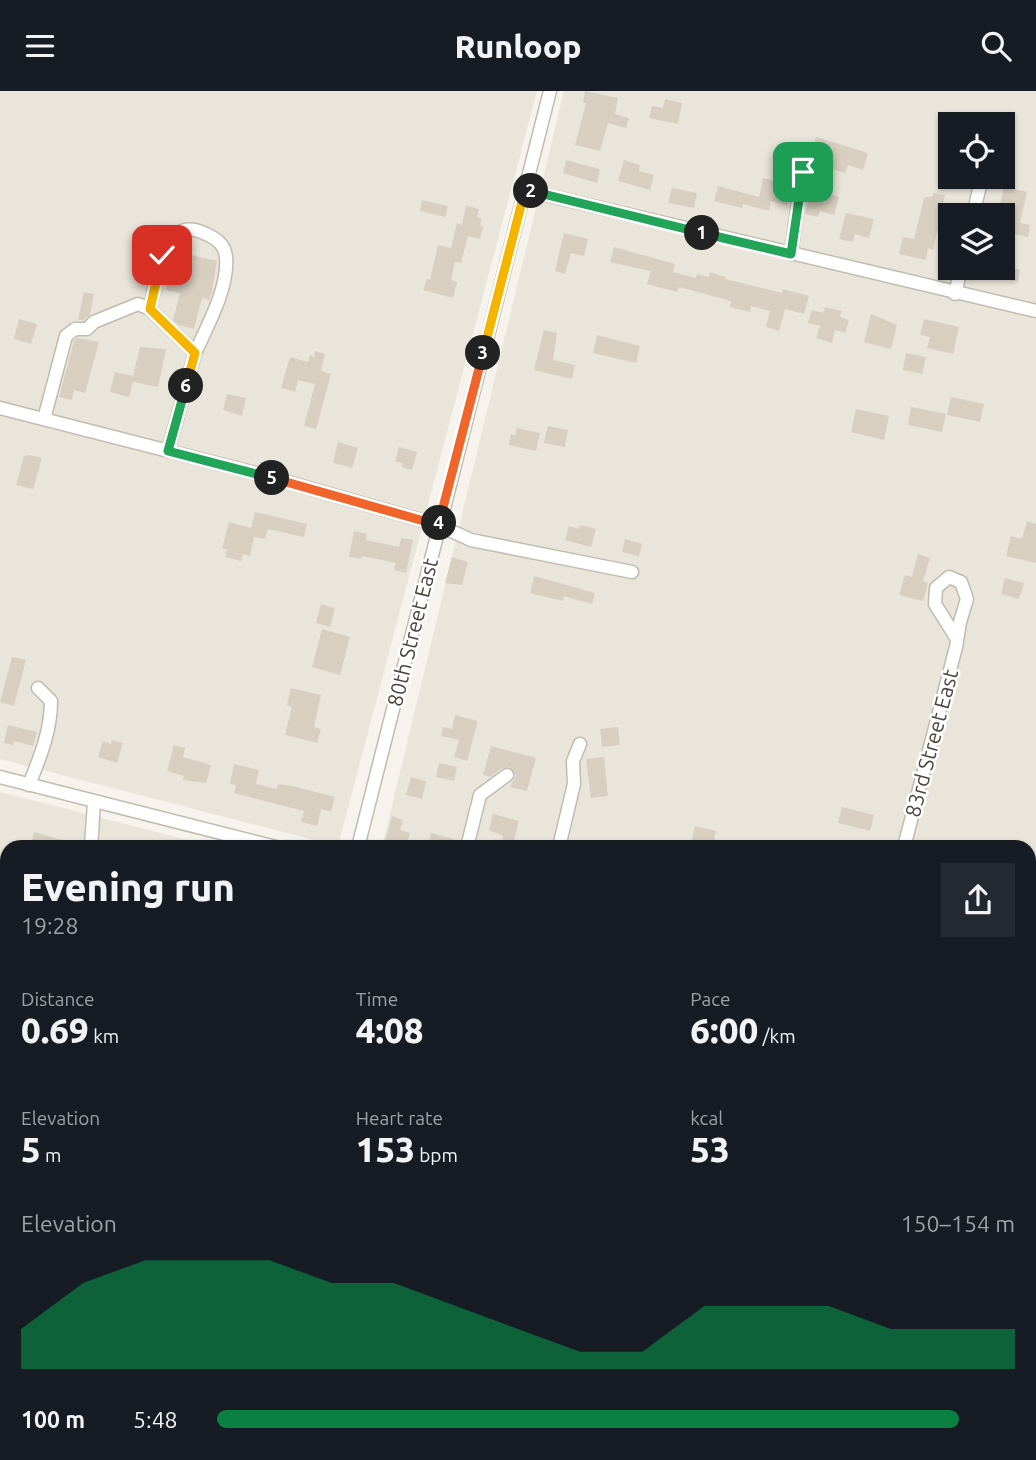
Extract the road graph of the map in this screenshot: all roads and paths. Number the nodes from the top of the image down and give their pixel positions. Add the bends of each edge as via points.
1 (550, 91) edge
2 (807, 170) dead end
3 (525, 190) junction
4 (791, 254) junction
5 (958, 280) edge
6 (955, 293) junction
7 (150, 309) junction
8 (1036, 311) edge
9 (195, 353) junction
10 (0, 408) edge
11 (44, 419) junction
12 (168, 451) junction
13 (438, 525) junction
14 (632, 572) dead end
15 (957, 639) dead end
16 (38, 688) dead end
17 (580, 744) dead end
18 (507, 775) dead end
19 (0, 777) edge
20 (29, 785) junction
21 (93, 801) junction
22 (91, 840) edge
23 (237, 840) edge
24 (360, 840) edge
25 (469, 840) edge
26 (561, 840) edge
27 (906, 840) edge

1 - 3 street, 80th Street East
2 - 4 street via 801,182
3 - 4 street
3 - 13 street, 80th Street East
4 - 6 street
5 - 6 street
6 - 8 street
7 - 9 street
7 - 9 street via 169,240 181,231 203,232 220,242 226,255 225,272 213,316
7 - 11 street via 138,304 66,336
9 - 12 street
10 - 11 street
11 - 12 street
12 - 13 street
13 - 14 street via 471,540
13 - 24 street, 80th Street East
15 - 27 street, 83rd Street East
16 - 20 street via 51,701 51,716
17 - 26 street via 573,761 575,785
18 - 25 street via 480,795
19 - 20 street
20 - 21 street
21 - 22 street
21 - 23 street

